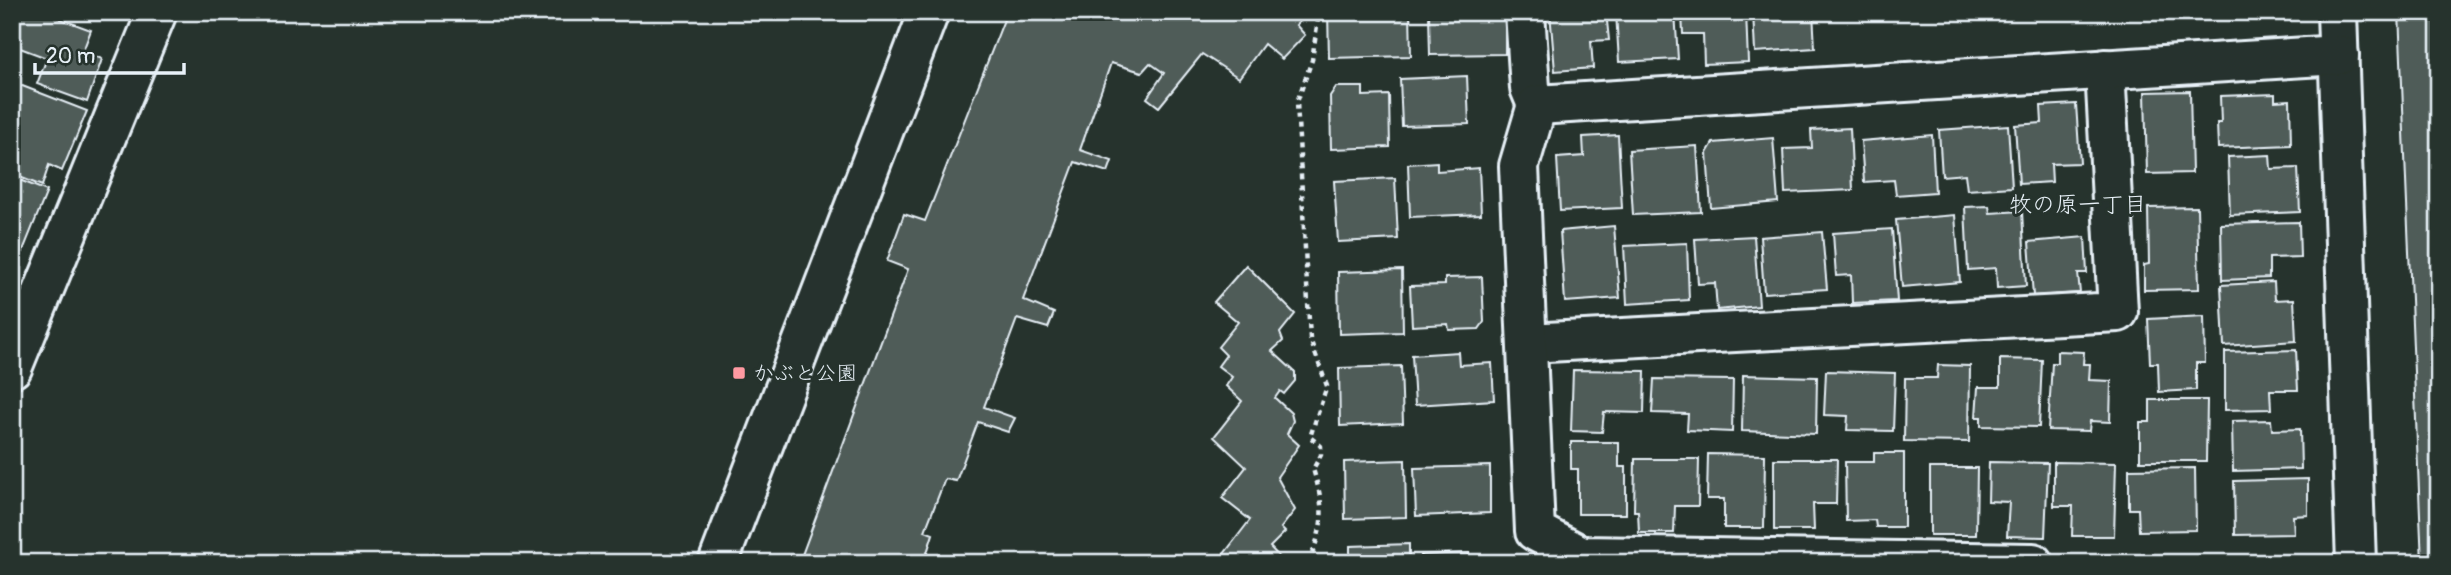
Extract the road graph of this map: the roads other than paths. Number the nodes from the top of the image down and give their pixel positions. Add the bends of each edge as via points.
1 (157, 12) edge
2 (929, 12) edge
3 (1525, 12) edge
4 (2337, 12) edge
5 (2339, 55) junction
6 (2105, 69) junction
7 (1537, 105) junction
8 (1528, 344) junction
9 (12, 368) edge
10 (718, 563) edge
11 (2033, 563) edge
12 (2356, 563) edge

1 - 9 street
2 - 10 street
3 - 7 street via 1530,88
4 - 5 street
5 - 6 street
5 - 12 street
6 - 7 street
6 - 8 street via 2118,312
7 - 8 street via 1519,166
8 - 11 street via 1535,531 1582,556

